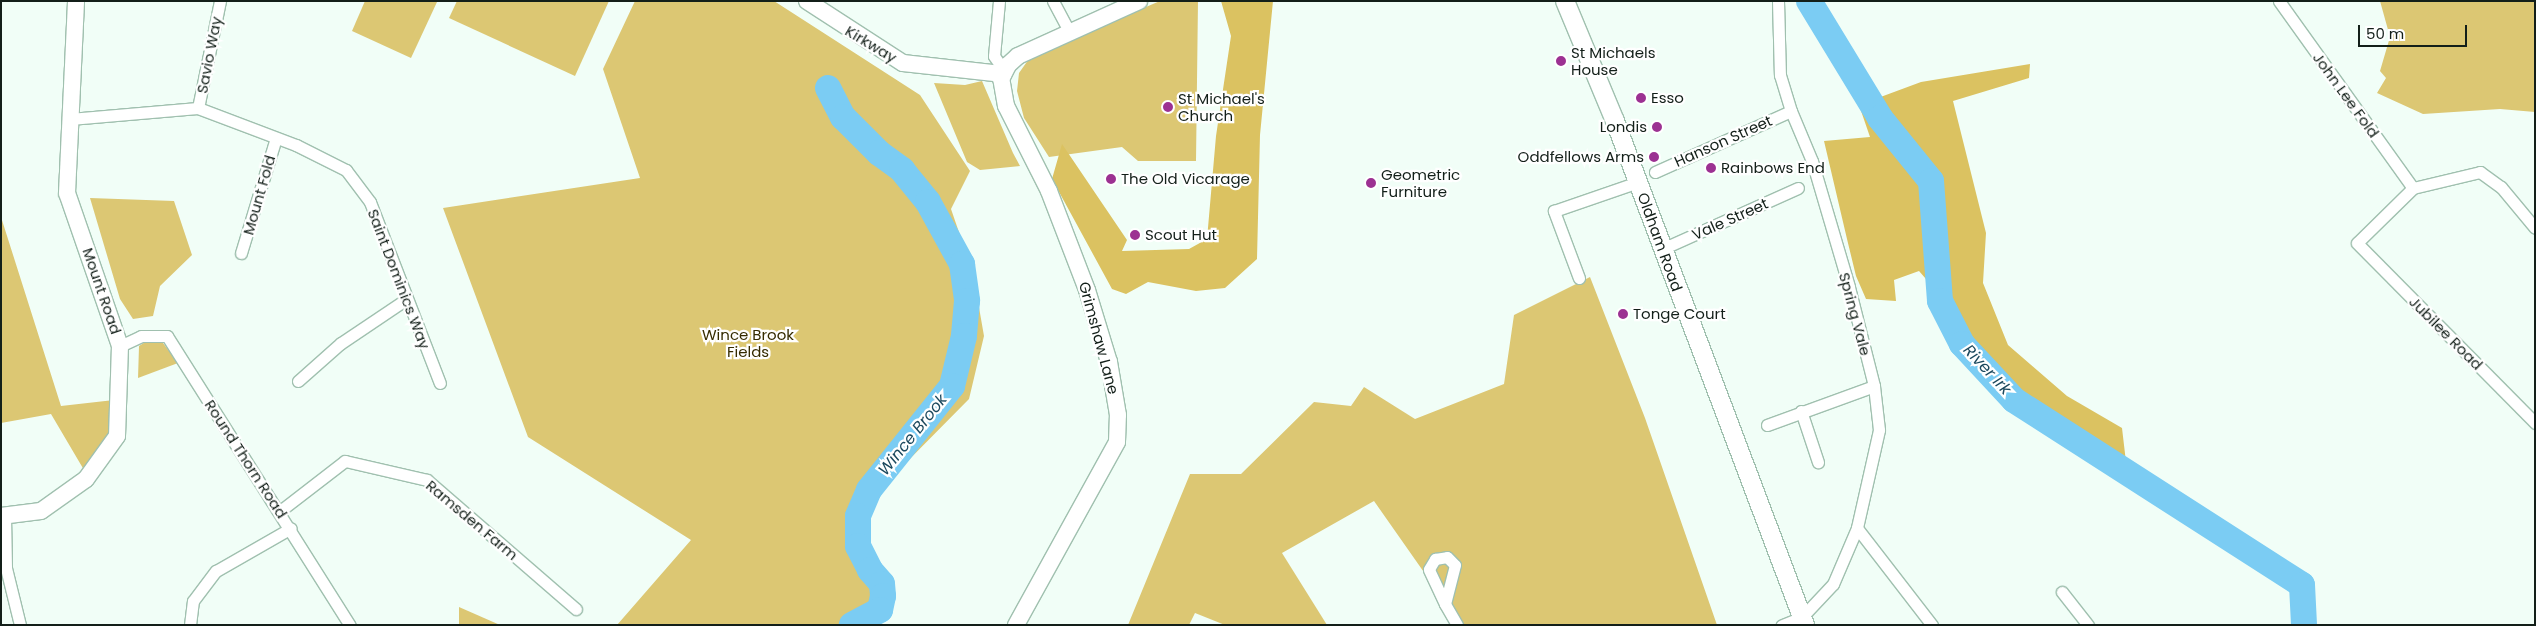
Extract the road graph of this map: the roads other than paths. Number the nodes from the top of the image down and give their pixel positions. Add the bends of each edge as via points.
1 (76, 1) edge
2 (220, 1) edge
3 (806, 1) edge
4 (998, 1) edge
5 (1053, 1) edge
6 (1139, 1) edge
7 (1565, 1) edge
8 (1778, 1) edge
9 (2279, 1) edge
10 (1069, 31) junction
11 (1004, 71) junction
12 (198, 108) junction
13 (1791, 111) junction
14 (70, 120) junction
15 (276, 138) junction
16 (1654, 172) dead end
17 (1638, 182) junction
18 (1798, 188) dead end
19 (2413, 188) junction
20 (2535, 228) edge
21 (1662, 249) junction
22 (241, 253) dead end
23 (1579, 278) dead end
24 (406, 300) junction
25 (120, 346) junction
26 (298, 381) dead end
27 (440, 383) dead end
28 (1874, 386) junction
29 (1801, 411) junction
30 (2535, 423) edge
31 (1767, 425) dead end
32 (1818, 462) dead end
33 (280, 511) junction
34 (3, 516) edge
35 (291, 528) junction
36 (1857, 528) junction
37 (2062, 592) dead end
38 (1445, 604) dead end
39 (576, 608) dead end
40 (1803, 621) edge
41 (20, 625) edge
42 (190, 625) edge
43 (350, 625) edge
44 (1016, 625) edge
45 (1457, 625) edge
46 (1782, 625) edge
47 (1932, 625) edge
48 (2088, 625) edge

1 - 14 street, Mount Road
2 - 12 street, Savio Way
3 - 11 street, Kirkway via 903,63
4 - 11 street via 994,56
5 - 10 street
6 - 10 street
7 - 17 main road, Oldham Road
8 - 13 street, Spring Vale via 1780,75
9 - 19 street, John Lee Fold
10 - 11 street via 1018,56
11 - 44 street, Grimshaw Lane via 1001,92 1006,106 1049,191 1088,290 1109,362 1118,415 1117,442
12 - 14 street, Saint Dominics Way
12 - 15 street, Saint Dominics Way
13 - 16 street, Hanson Street
13 - 28 street, Spring Vale via 1812,161
14 - 25 street, Mount Road via 68,193
15 - 22 street, Mount Fold
15 - 24 street, Saint Dominics Way via 346,170 370,202
17 - 21 main road, Oldham Road
17 - 23 street via 1554,211
18 - 21 street, Vale Street
19 - 20 street via 2480,172 2501,187
19 - 30 street, Jubilee Road via 2356,243
21 - 40 main road, Oldham Road
24 - 26 street via 341,343
24 - 27 street, Saint Dominics Way
25 - 33 street, Round Thorn Road via 141,336 167,336
25 - 34 street, Mount Road via 117,436 86,479 40,511
28 - 29 street
28 - 36 street, Spring Vale via 1879,430
29 - 31 street
29 - 32 street
33 - 35 street, Round Thorn Road
33 - 39 street, Ramsden Farm via 344,461 427,480
34 - 41 street via 6,568
35 - 42 street via 216,571 194,601
35 - 43 street, Round Thorn Road
36 - 40 street, Spring Vale via 1832,584
36 - 47 street
37 - 48 street
38 - 45 street
40 - 46 street

